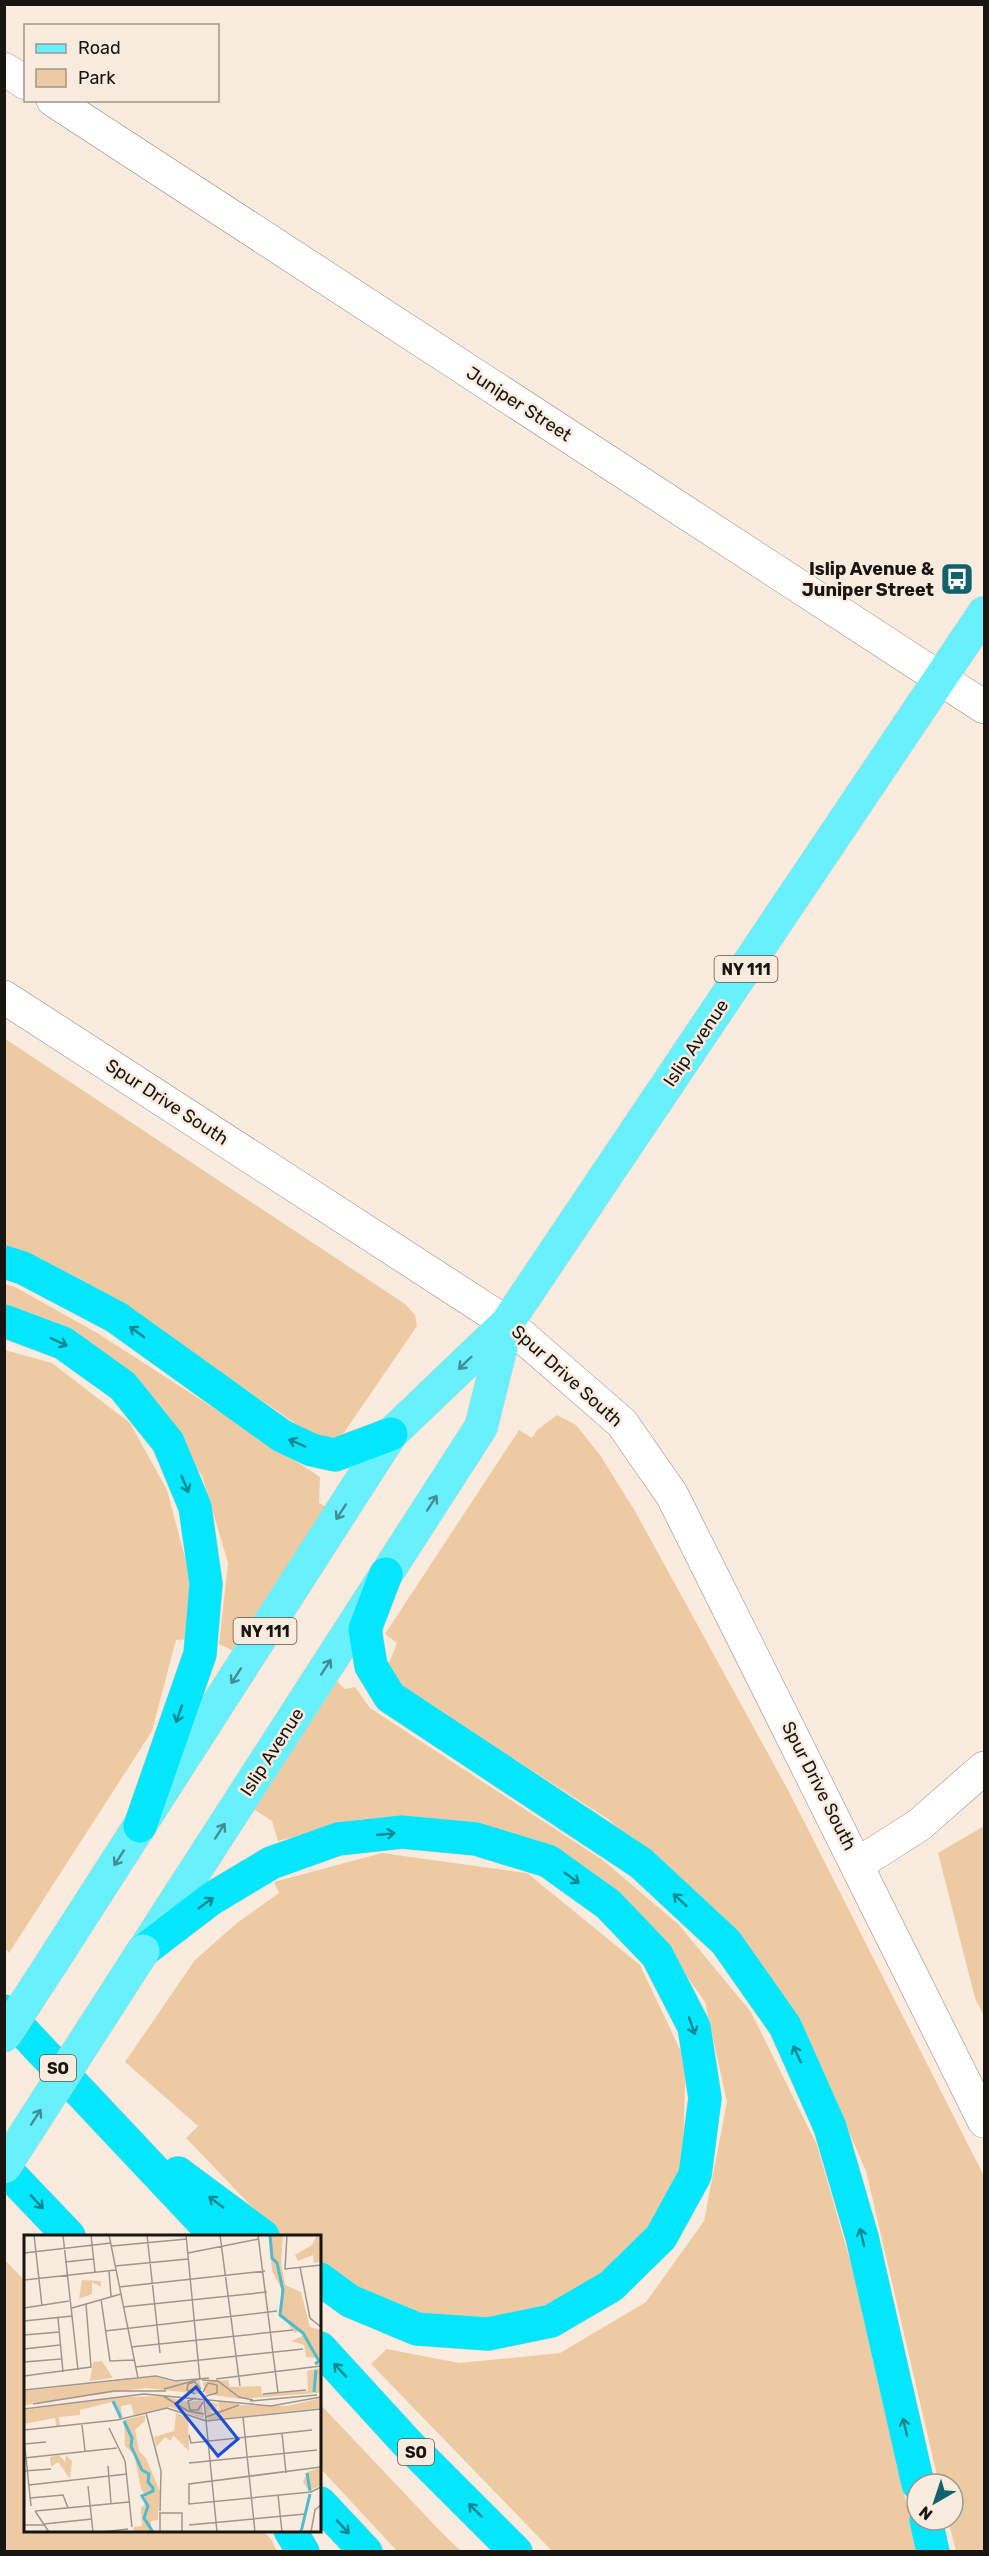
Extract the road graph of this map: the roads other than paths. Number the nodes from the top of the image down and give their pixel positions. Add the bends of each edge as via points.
1 (4, 69) edge
2 (24, 81) edge
3 (56, 102) edge
4 (984, 613) edge
5 (941, 680) junction
6 (984, 706) edge
7 (4, 997) edge
8 (4, 1262) edge
9 (4, 1321) edge
10 (507, 1323) junction
11 (391, 1434) junction
12 (386, 1574) junction
13 (984, 1768) edge
14 (140, 1826) junction
15 (858, 1864) junction
16 (143, 1951) junction
17 (4, 2011) edge
18 (4, 2036) edge
19 (984, 2121) edge
20 (112, 2124) junction
21 (4, 2167) edge
22 (68, 2235) edge
23 (215, 2235) edge
24 (262, 2235) edge
25 (321, 2280) edge
26 (321, 2349) edge
27 (915, 2472) edge
28 (321, 2504) edge
29 (291, 2532) edge
30 (929, 2532) edge
31 (303, 2552) edge
32 (366, 2552) edge
33 (516, 2552) edge
34 (933, 2552) edge

1 - 2 street
3 - 5 street, Juniper Street
4 - 5 main road, Islip Avenue / NY 111
5 - 6 street, Juniper Street
5 - 10 main road, Islip Avenue / NY 111
7 - 10 street, Spur Drive South
11 -> 8 highway via 339,1455 312,1450 282,1436 116,1317
9 -> 14 highway via 63,1343 123,1386 168,1442 195,1507 206,1584 200,1654
10 -> 11 main road, Islip Avenue / NY 111
12 -> 10 main road, Islip Avenue / NY 111 via 481,1427
10 - 15 street, Spur Drive South via 622,1423 672,1495
11 -> 14 main road, Islip Avenue / NY 111
16 -> 12 main road, Islip Avenue / NY 111
27 -> 12 highway via 862,2237 840,2160 830,2127 784,2026 726,1942 641,1863 390,1697 371,1666 365,1629
13 - 15 street via 919,1825
14 -> 18 main road, Islip Avenue / NY 111, bridge
15 - 19 street, Spur Drive South
21 -> 16 main road, Islip Avenue / NY 111, bridge
16 -> 25 highway via 211,1899 271,1863 338,1839 402,1832 476,1839 548,1861 608,1904 657,1955 694,2027 705,2098 695,2175 661,2237 611,2286 551,2321 488,2334 417,2329 350,2301
17 - 20 highway, SO
20 - 23 highway, SO
24 -> 20 highway
21 -> 22 highway
33 -> 26 highway, SO via 406,2442
28 -> 32 highway
29 - 31 highway
30 - 34 highway

